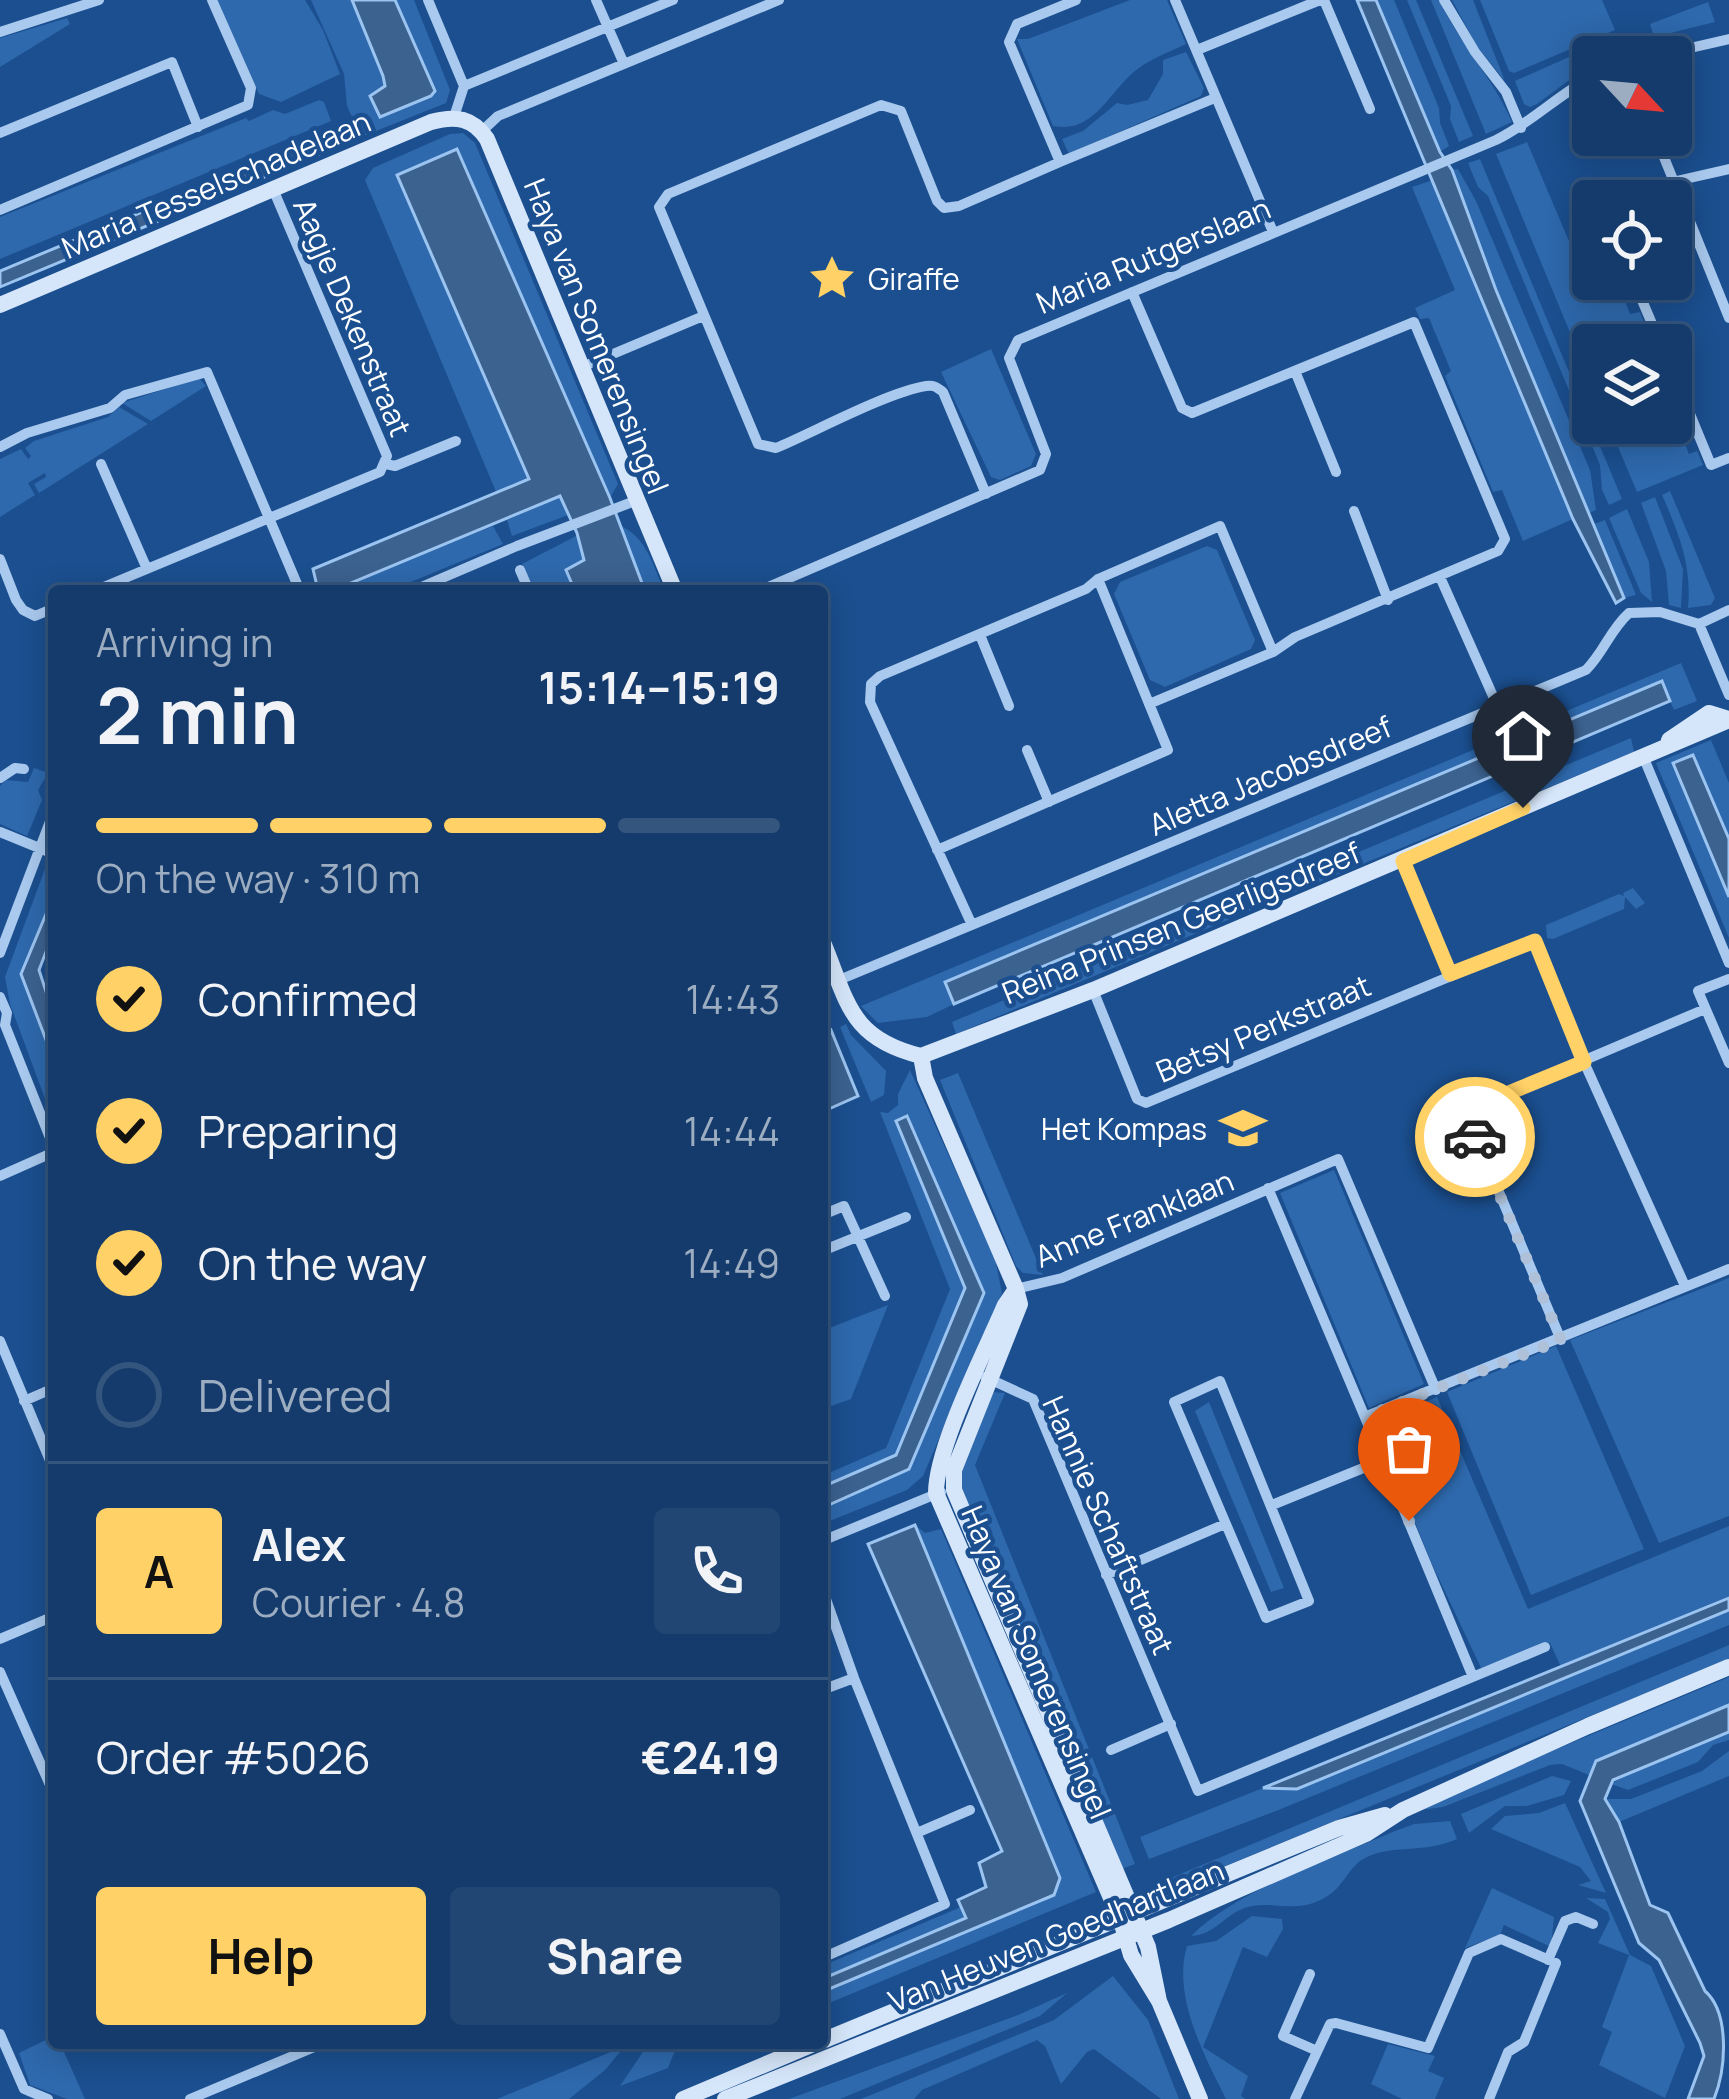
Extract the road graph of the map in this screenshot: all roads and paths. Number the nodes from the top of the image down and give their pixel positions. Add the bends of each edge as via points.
1 (99, 0) edge
2 (212, 0) edge
3 (428, 0) edge
4 (596, 0) edge
5 (674, 0) edge
6 (737, 0) edge
7 (779, 0) edge
8 (1076, 0) edge
9 (1174, 0) edge
10 (1322, 0) edge
11 (1444, 0) edge
12 (743, 15) junction
13 (610, 27) junction
14 (0, 32) edge
15 (1729, 39) edge
16 (1692, 48) edge
17 (1197, 50) junction
18 (624, 64) junction
19 (464, 86) junction
20 (1572, 87) edge
21 (1215, 98) junction
22 (1370, 109) dead end
23 (454, 117) junction
24 (199, 127) junction
25 (1521, 128) junction
26 (482, 131) junction
27 (0, 133) edge
28 (1060, 162) junction
29 (1729, 170) edge
30 (1682, 180) edge
31 (273, 189) junction
32 (0, 210) edge
33 (1692, 230) edge
34 (1273, 232) junction
35 (1132, 292) junction
36 (0, 305) edge
37 (701, 316) junction
38 (1729, 318) edge
39 (582, 367) junction
40 (1295, 370) junction
41 (1692, 419) edge
42 (456, 441) dead end
43 (0, 447) edge
44 (1729, 458) edge
45 (101, 464) dead end
46 (386, 464) junction
47 (1336, 472) dead end
48 (986, 494) junction
49 (635, 501) junction
50 (1354, 511) dead end
51 (268, 520) junction
52 (0, 559) edge
53 (147, 569) junction
54 (520, 570) dead end
55 (1440, 578) junction
56 (1097, 579) junction
57 (108, 585) edge
58 (297, 585) edge
59 (426, 585) edge
60 (526, 585) edge
61 (672, 585) edge
62 (773, 585) edge
63 (1388, 599) junction
64 (16, 600) junction
65 (0, 606) edge
66 (48, 610) edge
67 (1729, 610) edge
68 (1699, 624) junction
69 (980, 635) junction
70 (1273, 652) junction
71 (1729, 695) edge
72 (1149, 704) junction
73 (1497, 705) junction
74 (1010, 706) dead end
75 (1729, 720) edge
76 (1027, 750) dead end
77 (1651, 752) junction
78 (25, 769) dead end
79 (0, 778) edge
80 (1049, 802) junction
81 (48, 826) edge
82 (0, 832) edge
83 (39, 848) junction
84 (937, 850) junction
85 (48, 852) edge
86 (1403, 861) junction
87 (972, 926) junction
88 (0, 953) edge
89 (828, 954) edge
90 (1729, 964) edge
91 (1450, 974) junction
92 (1729, 979) edge
93 (839, 980) junction
94 (1093, 990) junction
95 (0, 997) edge
96 (1706, 1009) junction
97 (3, 1023) edge
98 (920, 1056) junction
99 (1584, 1062) junction
100 (1729, 1064) edge
101 (48, 1135) edge
102 (48, 1153) edge
103 (0, 1176) edge
104 (1268, 1188) junction
105 (828, 1213) edge
106 (906, 1217) dead end
107 (857, 1236) junction
108 (828, 1248) edge
109 (1729, 1269) edge
110 (1685, 1286) junction
111 (1016, 1289) junction
112 (885, 1296) dead end
113 (1561, 1340) junction
114 (0, 1341) edge
115 (985, 1377) junction
116 (1436, 1390) junction
117 (48, 1391) edge
118 (24, 1401) junction
119 (1367, 1416) junction
120 (48, 1456) edge
121 (1383, 1460) junction
122 (945, 1491) junction
123 (1272, 1504) junction
124 (1225, 1524) junction
125 (828, 1539) edge
126 (1106, 1575) junction
127 (828, 1605) edge
128 (48, 1619) edge
129 (0, 1639) edge
130 (1545, 1647) dead end
131 (1729, 1667) edge
132 (0, 1672) edge
133 (1473, 1677) junction
134 (854, 1678) junction
135 (828, 1688) edge
136 (1171, 1724) junction
137 (1111, 1750) dead end
138 (48, 1780) edge
139 (970, 1810) dead end
140 (919, 1832) junction
141 (1107, 1896) junction
142 (1593, 1924) dead end
143 (1131, 1926) junction
144 (1084, 1933) junction
145 (828, 1955) edge
146 (1552, 1961) junction
147 (1310, 1974) dead end
148 (0, 2034) edge
149 (828, 2038) edge
150 (309, 2049) edge
151 (802, 2049) edge
152 (1315, 2050) junction
153 (49, 2099) edge
154 (190, 2099) edge
155 (683, 2099) edge
156 (725, 2099) edge
157 (1200, 2099) edge
158 (1295, 2099) edge
159 (1490, 2099) edge

1 - 14 street
2 - 24 street via 252,95 243,108
3 - 19 street
4 - 13 street
5 - 13 street
6 - 12 street
7 - 12 street
8 - 28 street via 1017,24 1009,42
9 - 17 street
10 - 17 street
10 - 22 street
11 - 25 street
12 - 18 street
13 - 18 street
13 - 19 street
15 - 16 street
17 - 21 street
18 - 26 street via 498,116
19 - 23 street
20 - 25 street, Maria Rutgerslaan
21 - 28 street
21 - 34 street
23 - 26 street
23 - 31 street, Maria Tesselschadelaan
24 - 27 street via 172,62
24 - 32 street
25 - 34 street, Maria Rutgerslaan
26 - 39 street, Haya van Somerensingel
28 - 37 street via 944,208 901,111 881,106 668,194 660,217
29 - 30 street
31 - 36 street, Maria Tesselschadelaan
31 - 46 street, Aagje Dekenstraat
33 - 38 street
34 - 35 street, Maria Rutgerslaan
35 - 40 street via 1192,413
35 - 48 street, Maria Rutgerslaan via 1018,340 1009,358 1046,459 1035,473
37 - 39 street
37 - 48 street via 764,448 927,386 943,392
39 - 49 street, Haya van Somerensingel
40 - 47 street
40 - 55 street via 1414,322 1505,539 1498,551
41 - 44 street via 1711,465
42 - 46 street, Aagje Dekenstraat
43 - 51 street via 110,408 125,395 207,372
45 - 53 street
46 - 51 street, Aagje Dekenstraat
48 - 62 street, Maria Rutgerslaan
49 - 59 street
49 - 61 street, Haya van Somerensingel
50 - 63 street
51 - 53 street, Aagje Dekenstraat
51 - 58 street
52 - 64 street
53 - 57 street, Aagje Dekenstraat
54 - 60 street
55 - 63 street
55 - 73 street
56 - 69 street
56 - 70 street via 1220,526
56 - 72 street
63 - 70 street
64 - 65 street
64 - 66 street via 28,615
67 - 68 street
68 - 71 street
68 - 73 street, Aletta Jacobsdreef via 1629,613 1586,670
69 - 74 street
69 - 84 street via 871,684 870,702
70 - 72 street
72 - 80 street via 1168,750
73 - 87 street, Aletta Jacobsdreef
75 - 77 street, Reina Prinsen Geerligsdreef
76 - 80 street
77 - 86 street, Reina Prinsen Geerligsdreef
77 - 90 street
78 - 79 street
80 - 84 street
81 - 83 street
82 - 83 street
83 - 85 street
83 - 88 street
84 - 87 street
86 - 91 street
86 - 94 street, Reina Prinsen Geerligsdreef
87 - 93 street, Aletta Jacobsdreef
89 - 93 street
91 - 94 street, Betsy Perkstraat via 1146,1103 1137,1099
91 - 99 street, Betsy Perkstraat via 1535,941
92 - 96 street via 1699,992
93 - 98 street via 860,1027
94 - 98 street, Reina Prinsen Geerligsdreef
95 - 97 street
96 - 99 street
96 - 100 street
97 - 101 street
98 - 111 street
99 - 110 street, Betsy Perkstraat
99 - 113 street via 1465,1111
102 - 103 street
104 - 111 street, Anne Franklaan via 1061,1278
104 - 116 street, Anne Franklaan via 1338,1159
104 - 119 street, Anne Franklaan
105 - 107 street via 844,1206
106 - 107 street
107 - 108 street
107 - 112 street
109 - 110 street
110 - 113 street
111 - 115 street, Haya van Somerensingel
113 - 116 street
114 - 118 street
115 - 122 street, Haya van Somerensingel via 936,1474
115 - 126 street, Hannie Schaftstraat via 1034,1399
116 - 119 street
117 - 118 street
118 - 120 street
119 - 121 street, Anne Franklaan
121 - 123 street
121 - 133 street
122 - 125 street
122 - 141 street, Haya van Somerensingel
122 - 143 street, Haya van Somerensingel
123 - 124 street via 1309,1601 1266,1618
123 - 124 street via 1220,1381 1174,1402
124 - 126 street
126 - 136 street, Hannie Schaftstraat
127 - 134 street
128 - 129 street
130 - 133 street, Hannie Schaftstraat
131 - 143 street, Van Heuven Goedhartlaan via 1403,1810 1366,1834
132 - 138 street
133 - 136 street, Hannie Schaftstraat via 1198,1791
134 - 135 street
134 - 140 street
136 - 137 street
139 - 140 street
140 - 145 street via 945,1904
141 - 143 street, Haya van Somerensingel
141 - 144 street
142 - 146 street via 1564,1921
143 - 144 street, Van Heuven Goedhartlaan
143 - 156 street, Van Heuven Goedhartlaan
143 - 157 street via 1131,1955
144 - 149 street, Van Heuven Goedhartlaan
146 - 152 street via 1501,1939 1469,1953 1427,2048 1336,2023
146 - 159 street via 1524,2042 1508,2052
147 - 152 street via 1282,2036
148 - 153 street via 24,2090
150 - 154 street
151 - 155 street, Van Heuven Goedhartlaan
152 - 158 street

